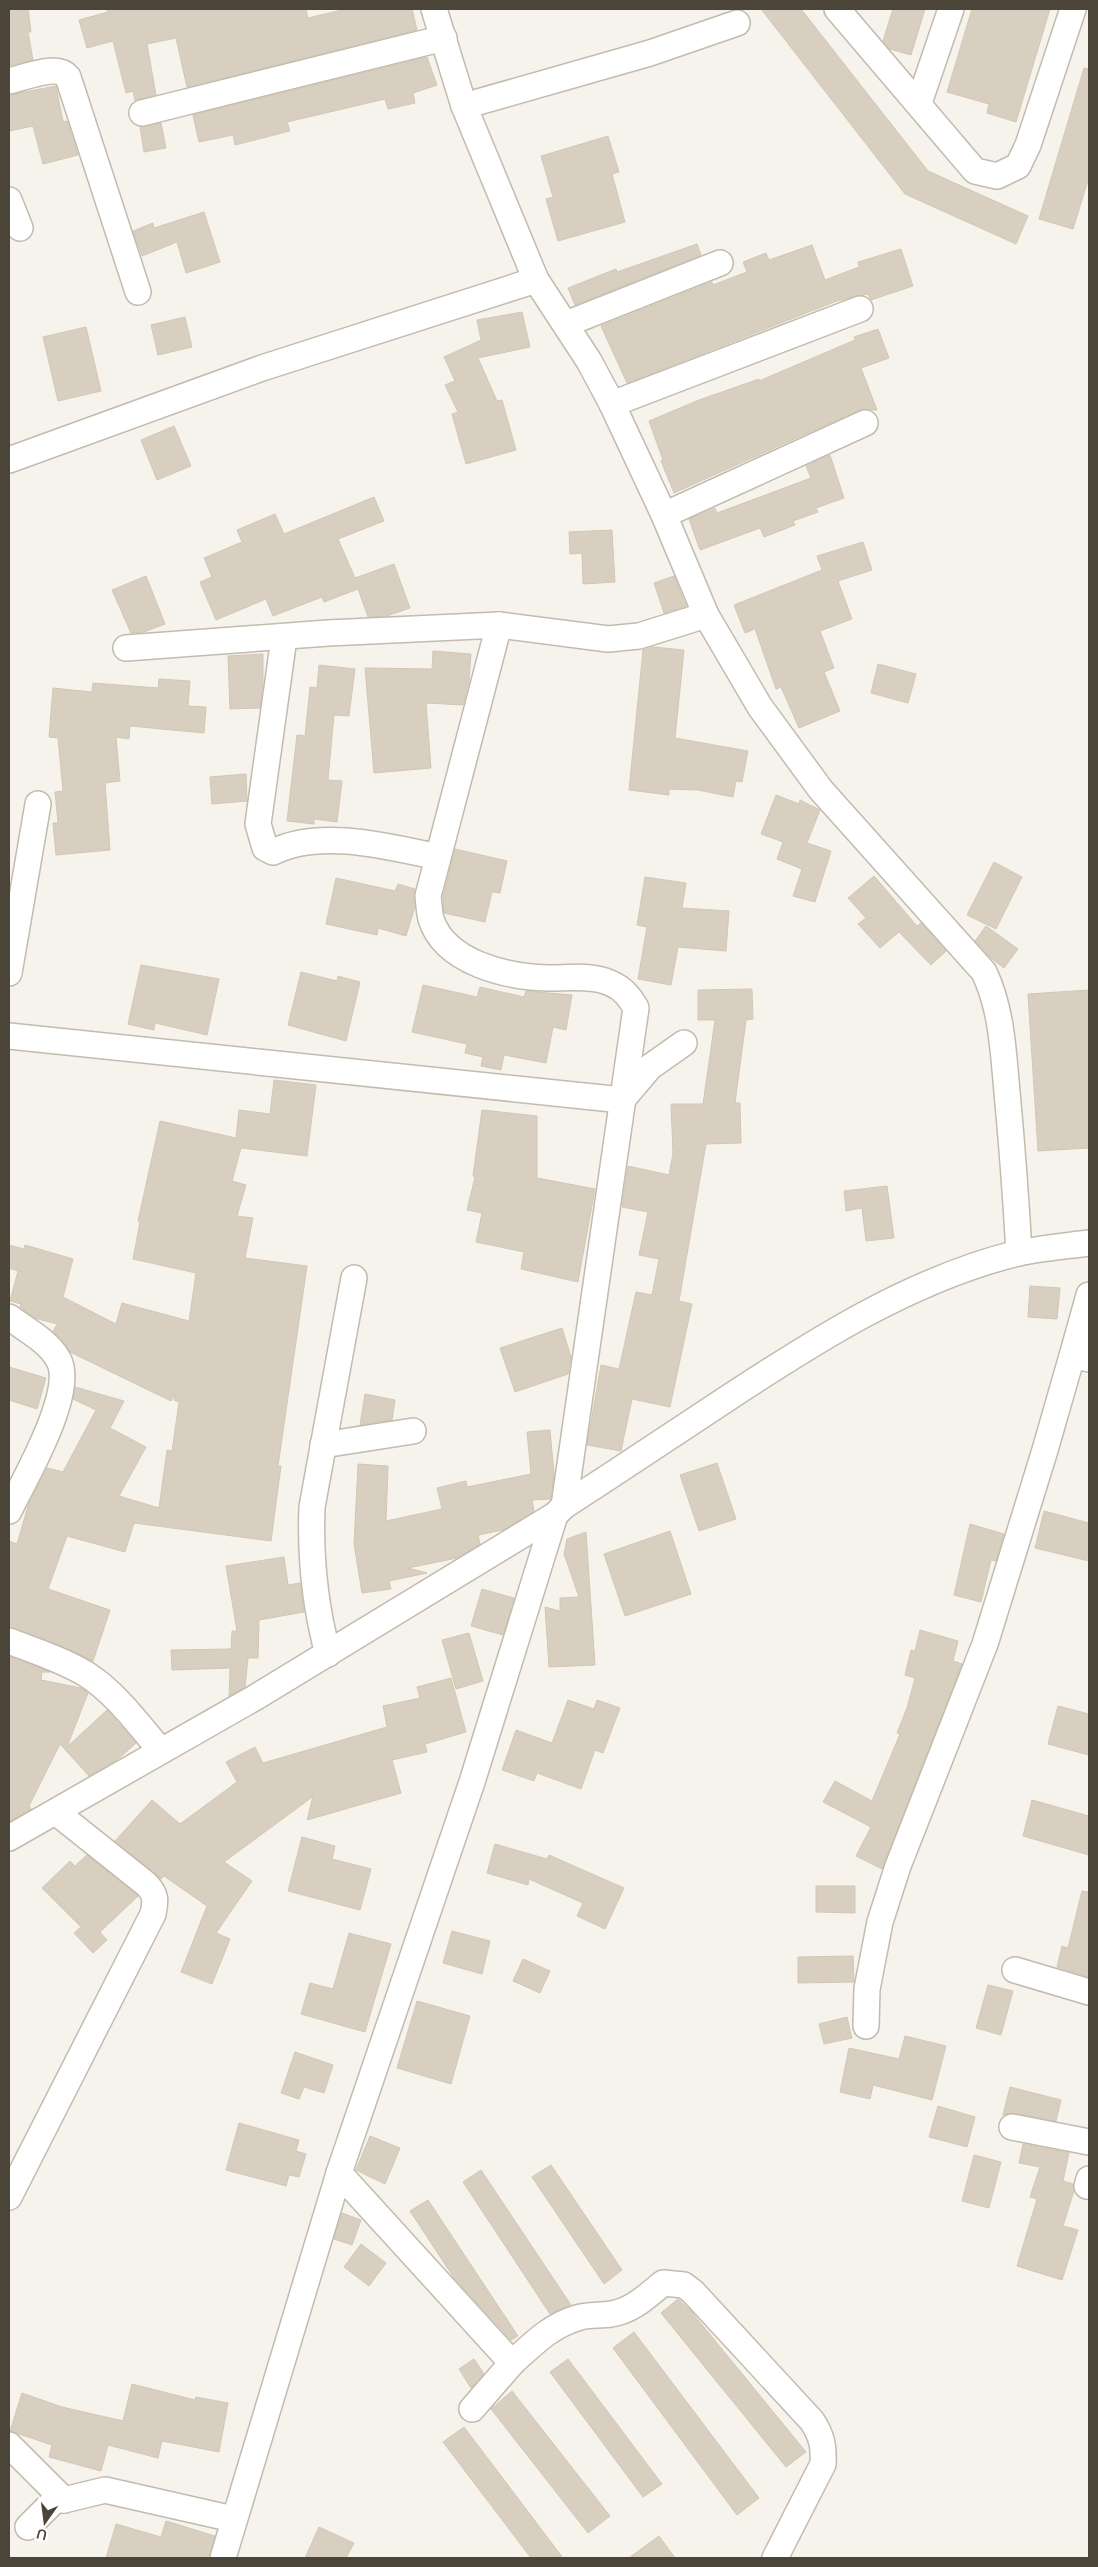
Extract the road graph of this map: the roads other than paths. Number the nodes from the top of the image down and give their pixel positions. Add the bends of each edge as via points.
1 (434, 9) edge
2 (837, 9) edge
3 (951, 9) edge
4 (1073, 9) edge
5 (737, 23) dead end
6 (444, 38) junction
7 (9, 81) edge
8 (919, 104) junction
9 (464, 106) junction
10 (142, 113) dead end
11 (9, 200) edge
12 (20, 228) dead end
13 (720, 262) dead end
14 (536, 280) junction
15 (138, 292) dead end
16 (860, 309) dead end
17 (566, 324) junction
18 (612, 404) junction
19 (865, 423) dead end
20 (9, 460) edge
21 (664, 515) junction
22 (706, 615) junction
23 (499, 626) junction
24 (284, 638) junction
25 (126, 648) dead end
26 (38, 804) dead end
27 (438, 857) junction
28 (9, 973) edge
29 (9, 1036) edge
30 (684, 1043) dead end
31 (622, 1100) junction
32 (1089, 1243) edge
33 (1019, 1253) junction
34 (354, 1278) dead end
35 (1089, 1295) edge
36 (9, 1317) edge
37 (1081, 1357) edge
38 (413, 1432) dead end
39 (323, 1445) junction
40 (560, 1510) junction
41 (9, 1511) edge
42 (9, 1641) edge
43 (328, 1654) junction
44 (161, 1752) junction
45 (57, 1813) junction
46 (9, 1838) edge
47 (1015, 1970) dead end
48 (1089, 1992) edge
49 (866, 2026) dead end
50 (1012, 2127) dead end
51 (1089, 2142) edge
52 (340, 2173) junction
53 (9, 2197) edge
54 (512, 2363) junction
55 (472, 2409) dead end
56 (9, 2445) edge
57 (64, 2500) junction
58 (234, 2519) junction
59 (28, 2527) dead end
60 (223, 2558) edge
61 (774, 2558) edge

1 - 6 street
2 - 8 street
3 - 8 street
4 - 8 street via 1018,166 996,176 975,171
5 - 9 street via 650,53
6 - 9 street
6 - 10 street
7 - 15 street via 54,71 68,77
9 - 14 street
11 - 12 street
13 - 17 street
14 - 17 street
14 - 20 street via 262,368
16 - 18 street
17 - 18 street
18 - 21 street
19 - 21 street
21 - 22 street
22 - 23 street via 639,636 608,639
22 - 33 street via 760,707 822,790 984,972 993,990 1001,1022
23 - 24 street via 328,633
23 - 27 street
24 - 25 street
24 - 27 street via 258,824 265,848 273,852 301,842 339,842 383,846
26 - 28 street
27 - 31 street via 428,896 431,919 443,940 461,955 486,968 513,974 604,980 629,994 636,1008
29 - 31 street
30 - 31 street via 650,1067
31 - 40 street via 595,1302
32 - 33 street
33 - 40 street via 921,1287 842,1326
34 - 39 street
35 - 37 street
36 - 41 street via 41,1340 59,1359 64,1383 41,1447
37 - 49 street via 1045,1450 985,1644 898,1866 880,1922 867,1989
38 - 39 street
39 - 43 street via 312,1507 310,1542 319,1620
40 - 43 street
40 - 52 street
42 - 44 street via 87,1674 114,1697
43 - 44 street
44 - 45 street
45 - 46 street
45 - 53 street via 146,1884 155,1895 156,1902 154,1914
47 - 48 street
50 - 51 street
52 - 54 street
52 - 58 street
54 - 55 street
54 - 61 street via 557,2326 577,2318 632,2308 663,2284 684,2285 812,2421 820,2434 823,2464
56 - 57 street
57 - 58 street via 105,2490
57 - 59 street via 50,2503
58 - 60 street

